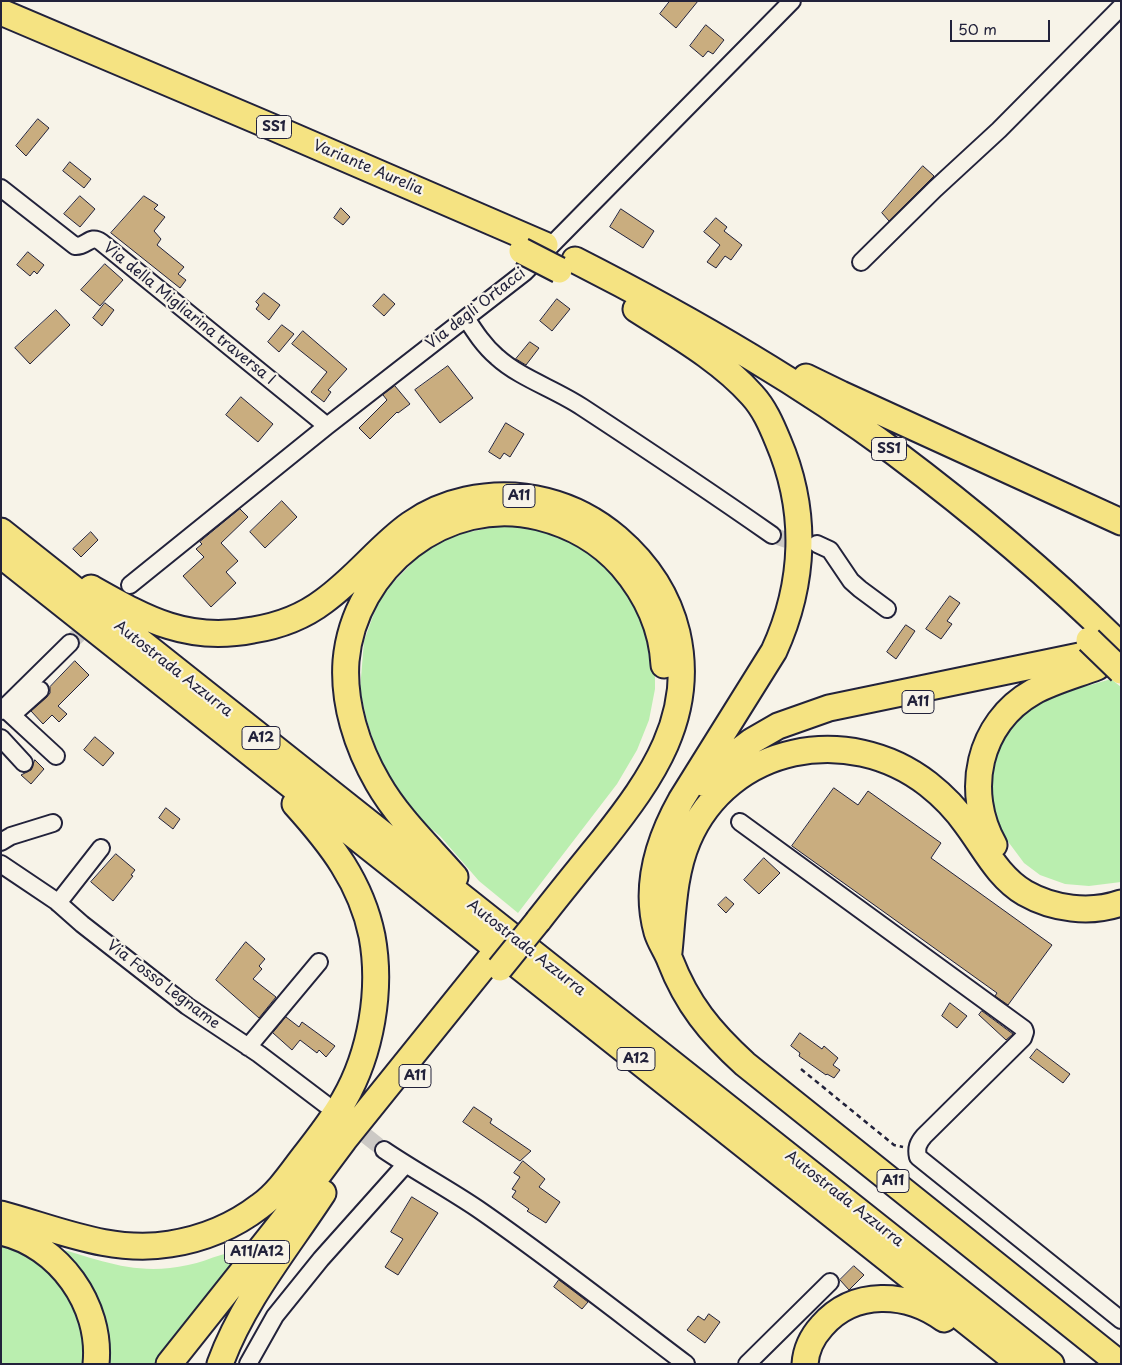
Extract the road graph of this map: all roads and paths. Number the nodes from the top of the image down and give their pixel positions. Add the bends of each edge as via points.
1 (792, 1) edge
2 (1121, 6) edge
3 (1, 12) edge
4 (1, 30) edge
5 (1, 188) edge
6 (533, 248) junction
7 (861, 262) dead end
8 (642, 303) junction
9 (466, 318) junction
10 (327, 426) junction
11 (1121, 522) edge
12 (1, 532) edge
13 (772, 535) tunnel mouth
14 (817, 544) tunnel mouth
15 (26, 551) junction
16 (1, 556) edge
17 (130, 585) dead end
18 (887, 609) dead end
19 (1110, 641) edge
20 (70, 642) tunnel mouth
21 (1113, 667) edge
22 (40, 690) dead end
23 (6, 704) edge
24 (1, 738) edge
25 (252, 755) junction
26 (56, 756) dead end
27 (738, 757) junction
28 (24, 762) dead end
29 (740, 822) dead end
30 (53, 823) dead end
31 (1, 842) edge
32 (101, 848) dead end
33 (1, 864) edge
34 (1121, 891) edge
35 (58, 903) junction
36 (1121, 903) edge
37 (532, 918) junction
38 (496, 924) junction
39 (669, 957) junction
40 (319, 962) dead end
41 (494, 964) junction
42 (248, 1046) junction
43 (801, 1070) dead end
44 (325, 1104) dead end
45 (344, 1140) junction
46 (384, 1150) tunnel mouth
47 (916, 1150) junction
48 (405, 1165) junction
49 (330, 1184) junction
50 (6, 1222) edge
51 (830, 1282) dead end
52 (1121, 1320) edge
53 (96, 1364) edge
54 (169, 1364) edge
55 (181, 1364) edge
56 (220, 1364) edge
57 (248, 1364) edge
58 (686, 1364) edge
59 (748, 1364) edge
60 (805, 1364) edge
61 (1003, 1364) edge
62 (1020, 1364) edge
63 (1051, 1364) edge
64 (1120, 1364) edge

1 - 9 street, Via degli Ortacci via 525,272
2 - 7 street via 999,130
3 - 6 highway, Variante Aurelia / SS1 via 264,123
4 - 6 highway, Variante Aurelia / SS1
5 - 10 street, Via della Migliarina traversa I via 75,246 83,245 92,238 101,242
6 - 8 highway, Variante Aurelia / SS1, bridge
8 - 11 highway via 673,306 841,394
8 - 19 highway, SS1 via 680,332 765,381 894,470 1040,592
8 - 27 highway via 754,397 770,421 794,491 799,534 794,597
9 - 10 street, Via degli Ortacci
9 - 13 street via 498,358 538,384 566,396
10 - 17 street, Via degli Ortacci
12 - 15 highway, Autostrada Azzurra / A12
14 - 18 street via 830,550 851,581
15 - 37 highway, A11 via 136,614 194,632 221,634 269,627 312,609 343,586 406,526 453,503 487,496 538,498 573,509 610,532 647,568 669,609 682,672 679,701 662,754 639,793
15 - 38 highway, Autostrada Azzurra / A12
16 - 25 highway, Autostrada Azzurra / A12
19 - 21 highway, SS1, bridge
19 - 27 highway via 829,708 778,726 752,742
20 - 23 street
21 - 27 highway, A11 via 841,716 787,733
21 - 34 highway via 1032,693 1001,719 991,734 978,775 979,801 986,832 1006,863 1021,878 1075,898
22 - 23 street
23 - 26 street
24 - 28 street
25 - 50 highway via 332,848 348,872 366,914 373,950 373,1006 363,1054 344,1099 294,1171 268,1199 237,1221 214,1232 183,1242 133,1246
25 - 62 highway, Autostrada Azzurra / A12
27 - 36 highway via 824,748 880,758 916,776 937,792 967,824 1004,876 1025,893 1050,904 1076,908
27 - 39 highway, A11 via 696,806 672,859 662,908
27 - 39 highway via 742,774 722,790 690,835 678,872
27 - 39 highway via 674,812 662,840 652,888 659,939
29 - 47 street via 1024,1029 1023,1038 924,1136
30 - 31 street
32 - 35 street
33 - 35 street, Via Fosso Legname
35 - 42 street, Via Fosso Legname via 187,1006
37 - 38 highway via 639,764 661,705 663,654 645,598 629,574 607,551 579,532 553,521 517,513 484,514 437,528 407,547 384,570 356,616 348,649 346,682 356,735 378,783 405,820
37 - 41 highway, A11, bridge
38 - 63 highway, Autostrada Azzurra / A12
39 - 64 highway, A11 via 688,1000 708,1027 745,1064
40 - 42 street
41 - 45 highway, A11/A12
41 - 49 highway, A11
42 - 44 street, Via Fosso Legname
43 - 47 path via 894,1145
45 - 50 highway via 262,1221 234,1239 192,1256 151,1260 113,1258
45 - 54 highway, A11/A12
46 - 48 street
47 - 52 street via 923,1162
48 - 57 street via 275,1316
48 - 58 street via 476,1208
49 - 55 highway, A11/A12
49 - 56 highway via 259,1287
50 - 53 highway via 21,1238 45,1251 80,1293 96,1337
51 - 59 street
60 - 61 highway via 815,1334 835,1313 848,1305 888,1298 930,1309

